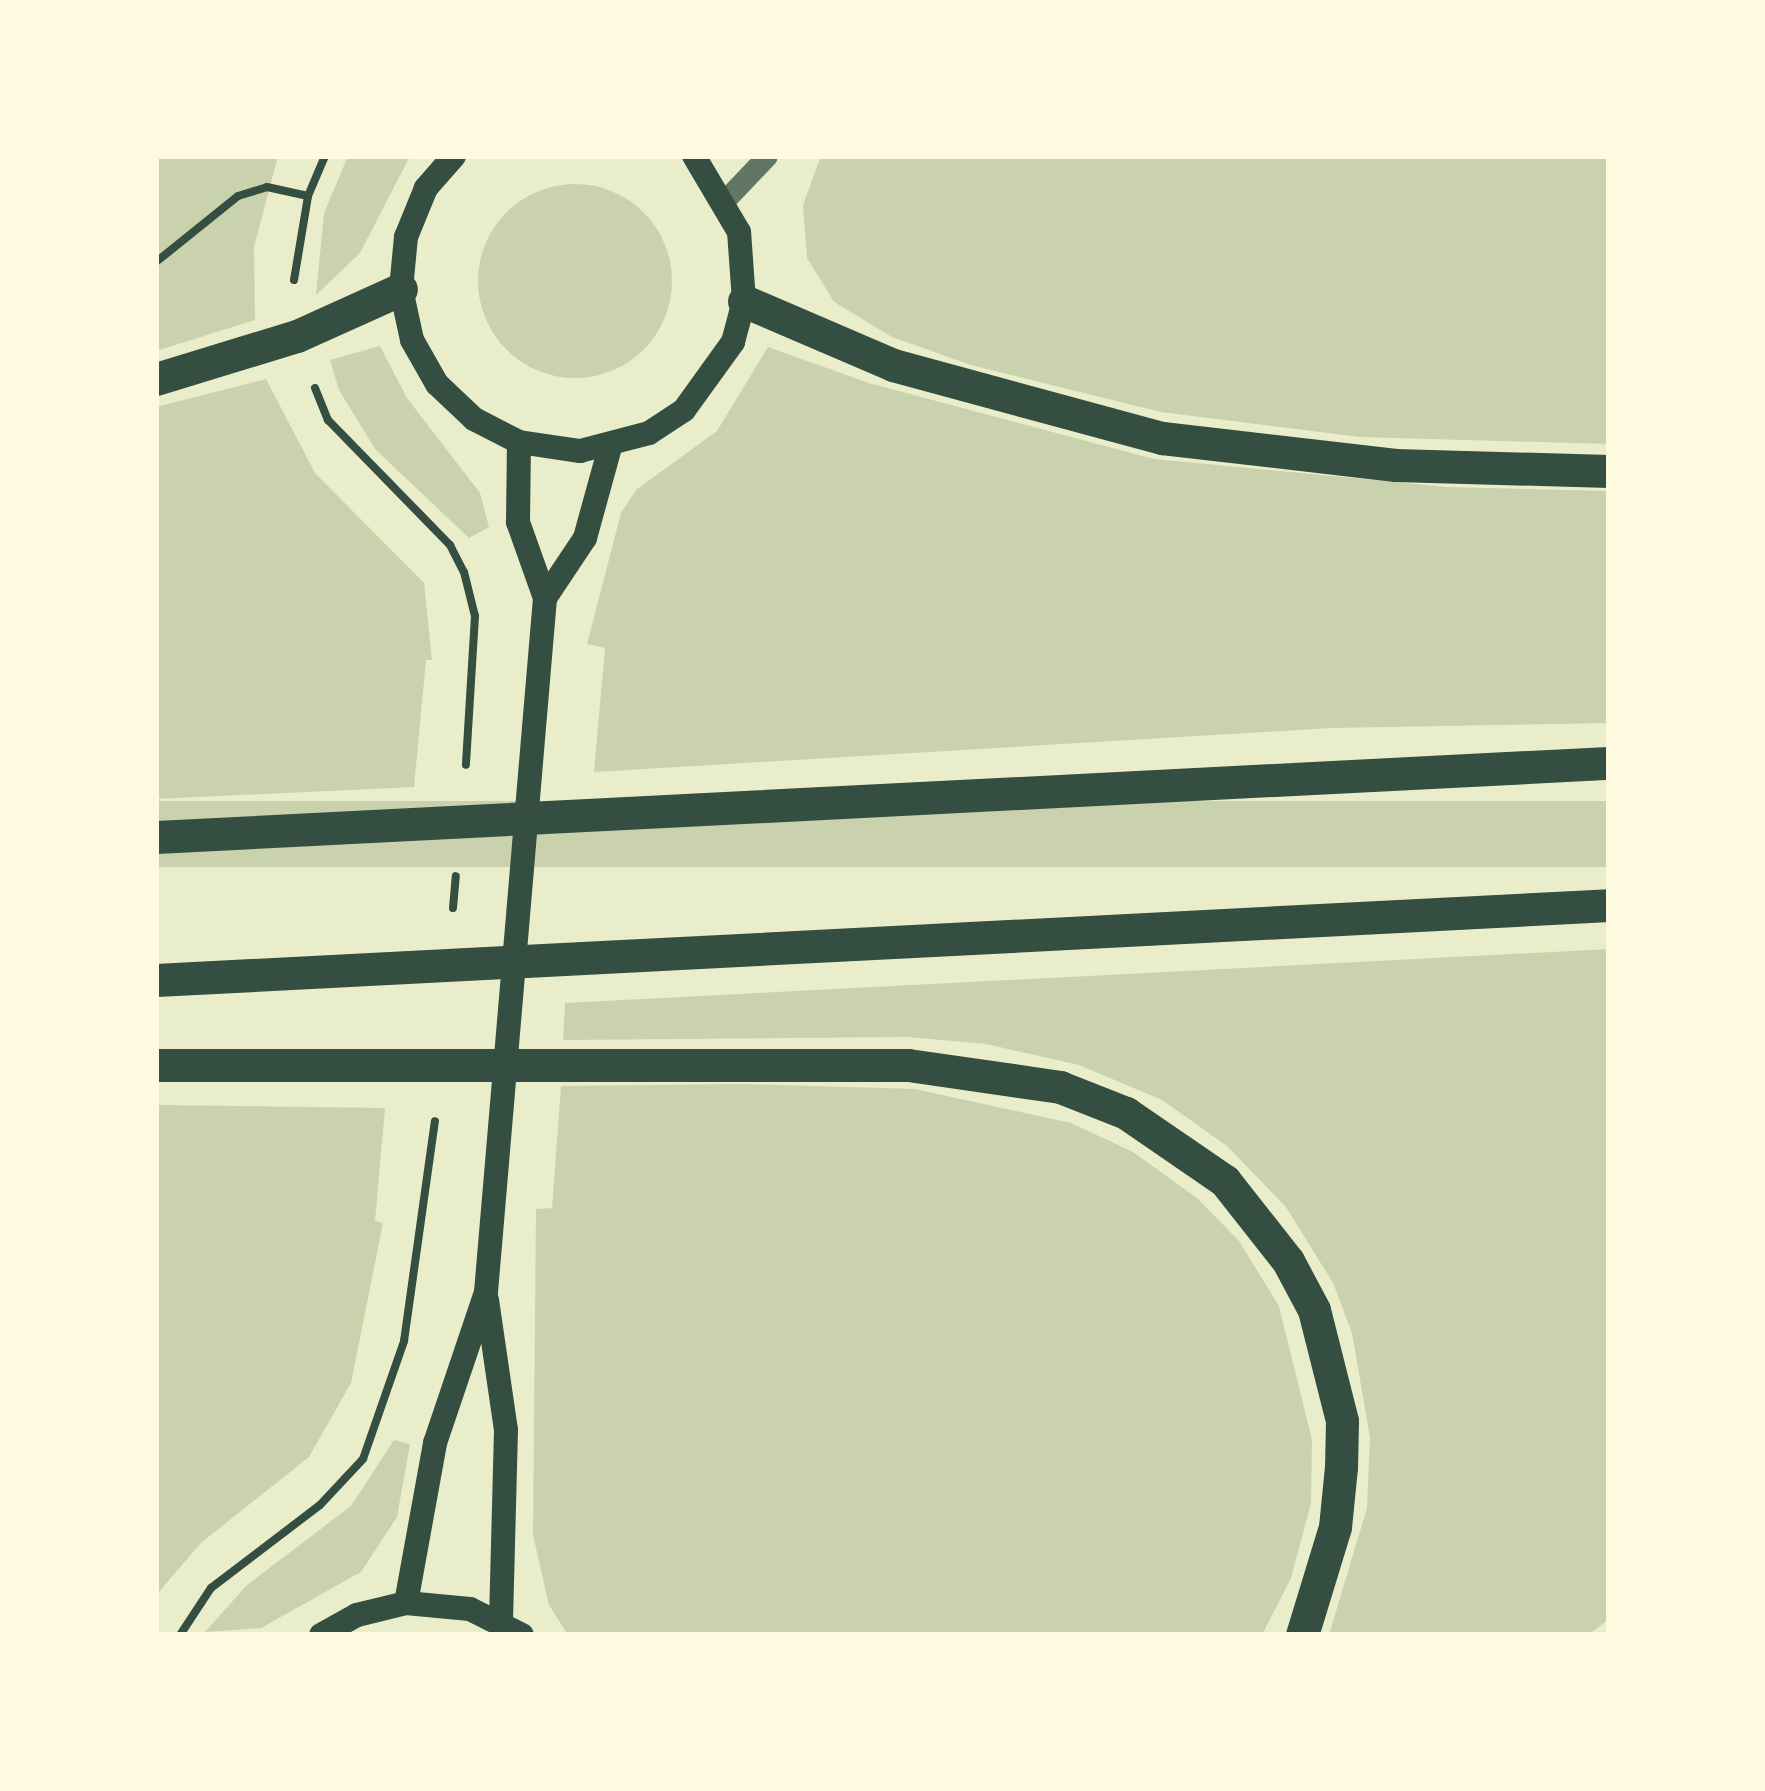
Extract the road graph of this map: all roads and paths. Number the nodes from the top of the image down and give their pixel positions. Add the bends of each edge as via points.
1 (325, 156) edge
2 (454, 156) edge
3 (694, 156) edge
4 (767, 156) edge
5 (308, 196) junction
6 (725, 199) junction
7 (156, 262) edge
8 (401, 290) junction
9 (744, 301) junction
10 (297, 336) junction
11 (156, 379) edge
12 (519, 442) junction
13 (610, 447) junction
14 (1609, 471) edge
15 (545, 598) junction
16 (472, 686) dead end
17 (1609, 763) edge
18 (156, 837) edge
19 (1609, 904) edge
20 (156, 980) edge
21 (156, 1065) edge
22 (429, 1185) dead end
23 (486, 1292) junction
24 (406, 1603) junction
25 (512, 1628) edge
26 (180, 1635) edge
27 (321, 1635) edge
28 (1302, 1635) edge

1 - 5 path
2 - 8 main road via 426,188 406,237
3 - 6 main road
4 - 6 street
5 - 7 path via 267,187 238,196
5 - 10 path via 293,262
6 - 9 main road via 740,232
8 - 10 highway
8 - 12 main road via 412,340 437,384 474,419
9 - 13 main road via 713,379 684,410
9 - 14 highway via 893,365 1162,438 1395,464
10 - 11 highway
10 - 16 path via 328,420 450,545 464,572 475,616
12 - 13 main road
12 - 15 main road via 518,522
13 - 15 main road via 585,538
15 - 23 main road
17 - 18 highway
19 - 20 highway
21 - 28 highway via 908,1065 1060,1087 1126,1113 1226,1181 1315,1310 1342,1421 1341,1467 1335,1527
22 - 26 path via 404,1341 363,1459 320,1505 211,1588
23 - 24 main road via 435,1443
23 - 25 main road via 506,1430
24 - 25 main road
24 - 27 main road via 357,1615

